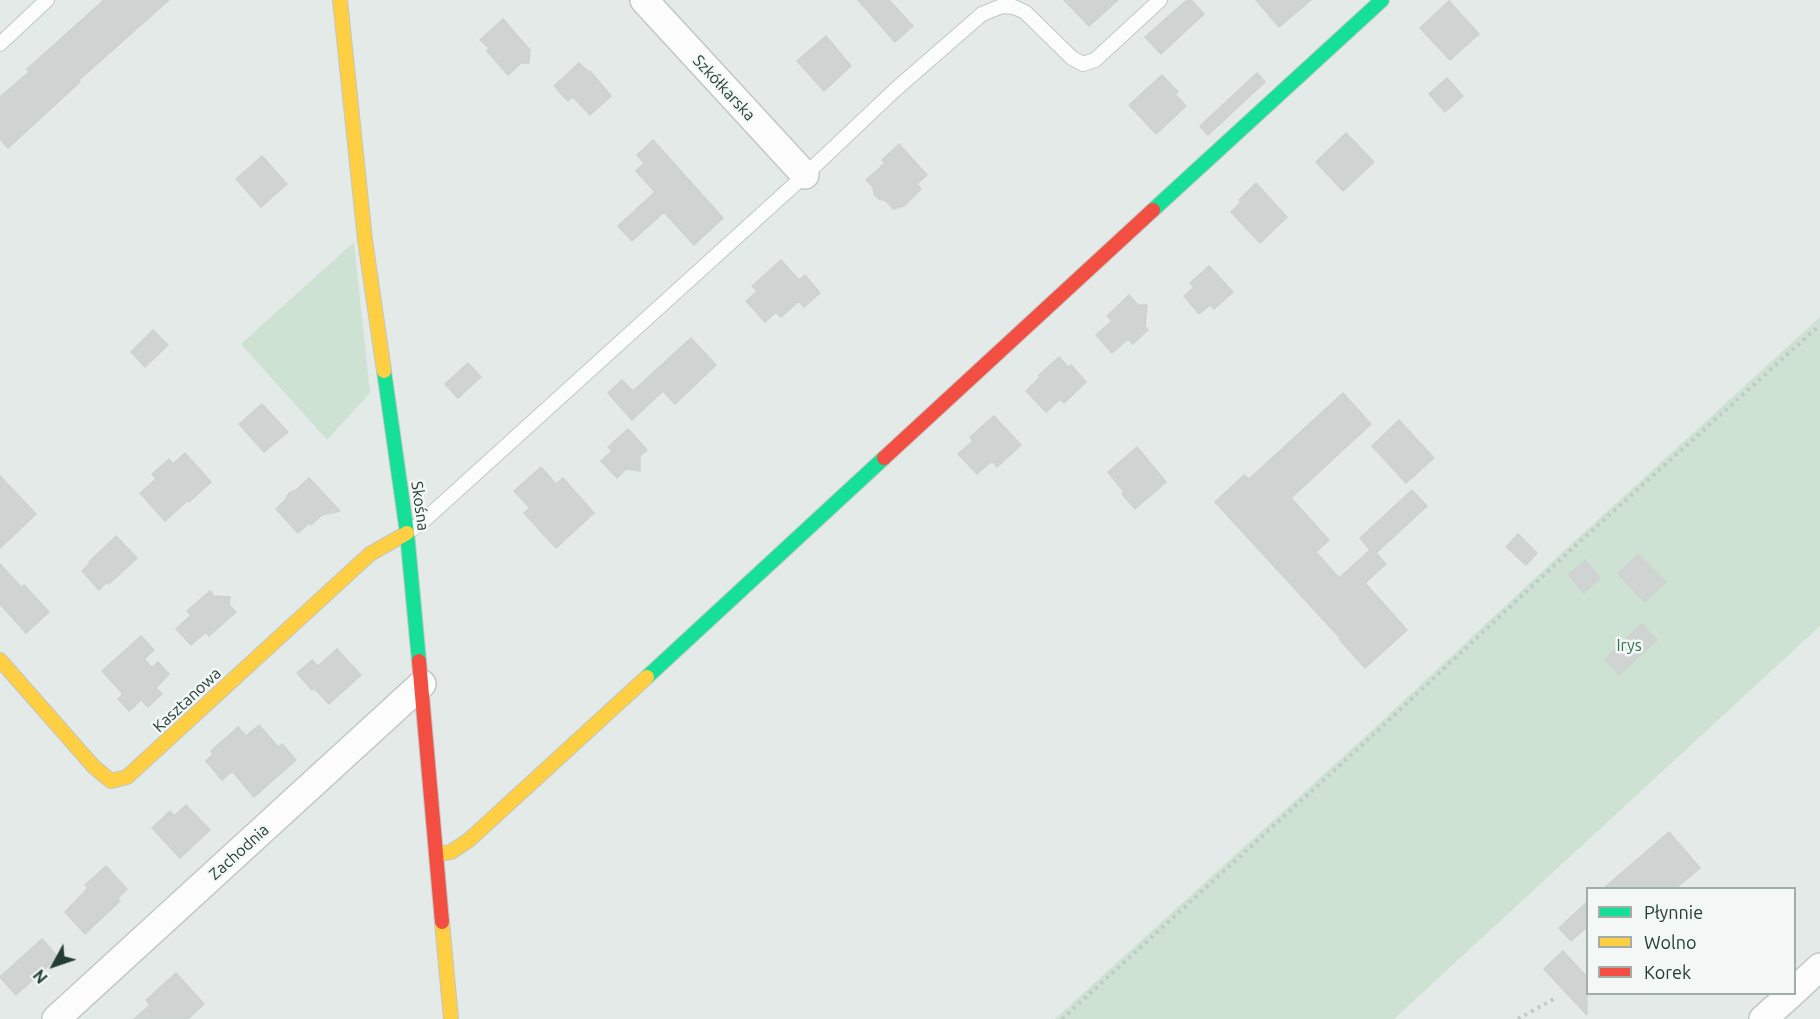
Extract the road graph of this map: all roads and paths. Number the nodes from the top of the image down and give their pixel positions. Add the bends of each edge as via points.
1 (47, 0) edge
2 (340, 0) edge
3 (644, 0) edge
4 (1161, 0) edge
5 (1382, 0) edge
6 (0, 44) edge
7 (805, 175) junction
8 (1820, 325) edge
9 (407, 533) junction
10 (0, 660) edge
11 (422, 684) junction
12 (437, 854) junction
13 (1820, 967) edge
14 (1796, 989) edge
15 (1790, 995) edge
16 (1554, 999) dead end
17 (56, 1019) edge
18 (451, 1019) edge
19 (1062, 1019) edge
20 (1518, 1019) edge
21 (1763, 1019) edge

1 - 6 lane
2 - 9 street, Skośna via 365,240
3 - 7 street, Szkółkarska
4 - 7 lane via 1095,60 1083,64 1024,12 1014,7 991,9 896,89
5 - 12 street via 469,840 451,852
7 - 9 lane
8 - 19 path
9 - 10 street, Kasztanowa via 370,554 127,777 111,781 94,767
9 - 11 street, Skośna
11 - 12 street, Skośna
11 - 17 street, Zachodnia
12 - 18 street, Skośna
13 - 14 street
15 - 21 street
16 - 20 path

